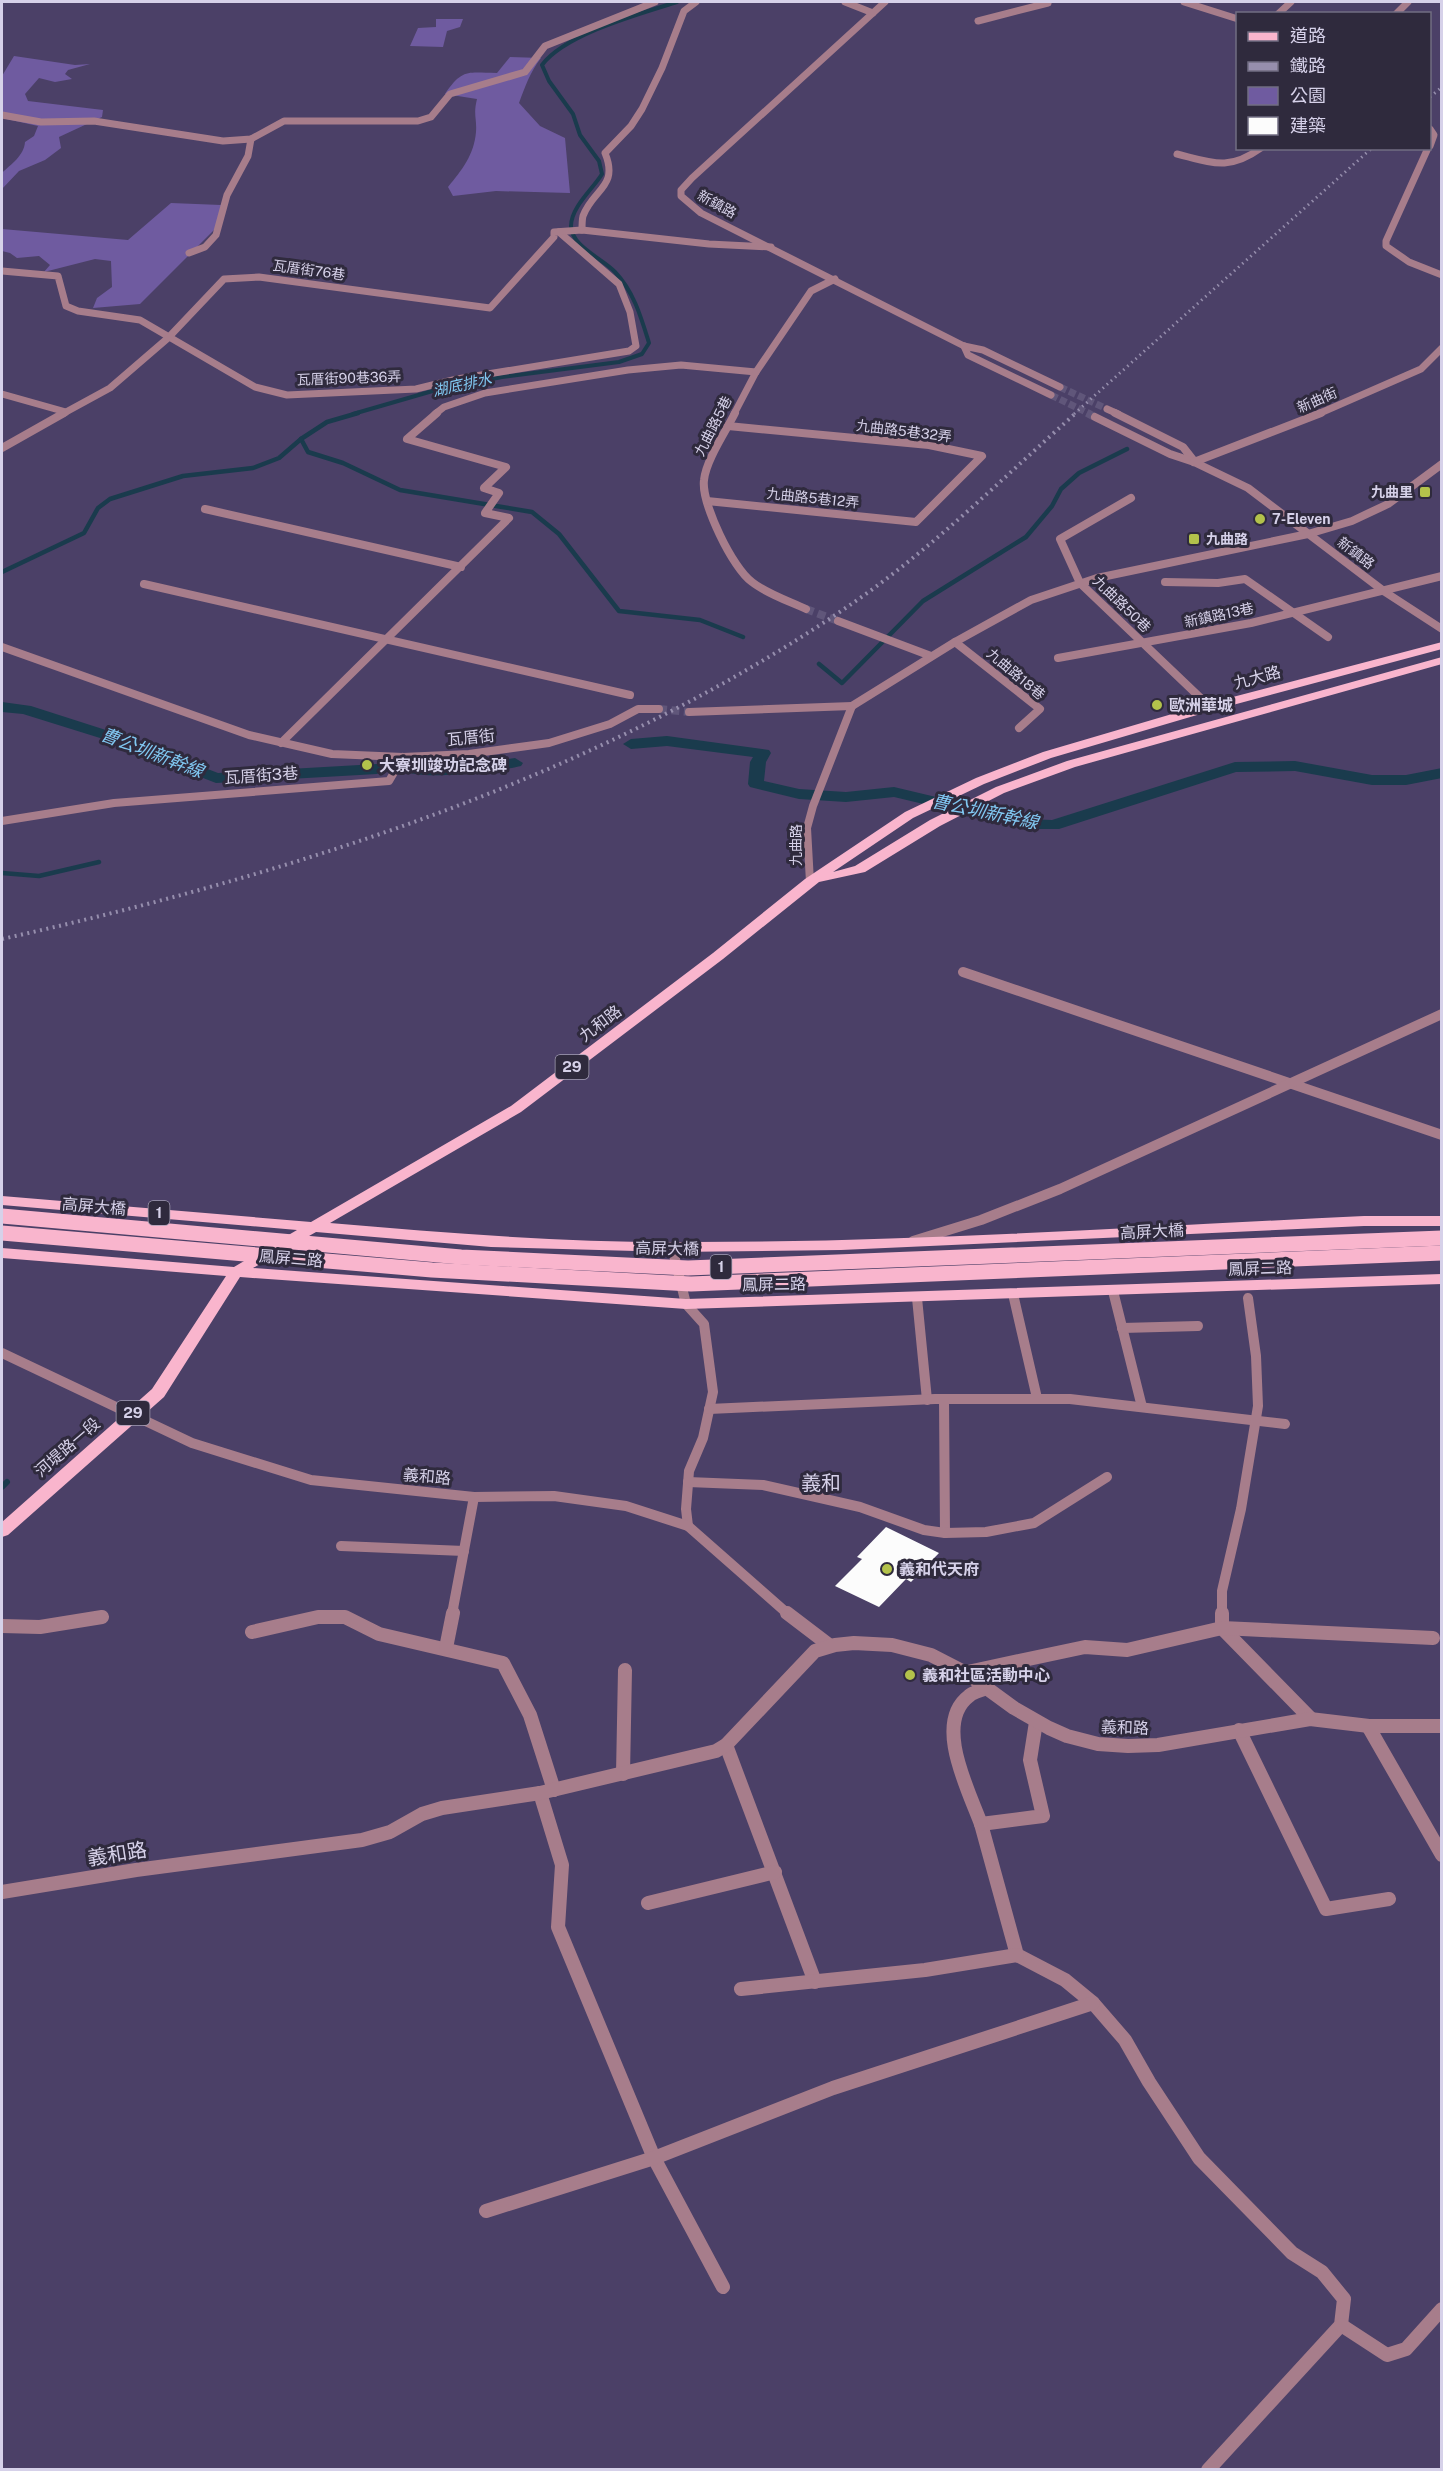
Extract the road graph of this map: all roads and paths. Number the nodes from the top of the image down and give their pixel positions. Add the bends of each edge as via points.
1 (655, 2) edge
2 (696, 2) edge
3 (845, 2) edge
4 (885, 2) edge
5 (1184, 2) edge
6 (1048, 3) dead end
7 (873, 13) junction
8 (1236, 18) edge
9 (978, 21) dead end
10 (2, 115) edge
11 (251, 139) junction
12 (1258, 150) edge
13 (1428, 150) edge
14 (1177, 154) dead end
15 (582, 230) junction
16 (559, 232) junction
17 (771, 247) junction
18 (189, 253) dead end
19 (2, 271) edge
20 (1442, 275) edge
21 (835, 279) junction
22 (168, 338) junction
23 (964, 346) junction
24 (1442, 348) edge
25 (756, 372) junction
26 (1060, 387) tunnel mouth
27 (2, 394) edge
28 (1051, 396) tunnel mouth
29 (1107, 409) tunnel mouth
30 (66, 412) junction
31 (1095, 417) tunnel mouth
32 (728, 426) junction
33 (2, 448) edge
34 (1194, 462) junction
35 (1442, 464) edge
36 (1131, 498) dead end
37 (707, 501) junction
38 (205, 509) dead end
39 (916, 522) joint
40 (1308, 534) junction
41 (460, 567) junction
42 (1442, 576) edge
43 (1165, 582) dead end
44 (1080, 583) junction
45 (144, 584) dead end
46 (1385, 592) junction
47 (806, 609) tunnel mouth
48 (1293, 613) junction
49 (838, 621) tunnel mouth
50 (1442, 629) edge
51 (1328, 637) dead end
52 (387, 639) junction
53 (955, 642) junction
54 (1144, 644) junction
55 (1442, 645) edge
56 (2, 647) edge
57 (931, 656) junction
58 (1058, 658) dead end
59 (1442, 660) edge
60 (630, 694) dead end
61 (852, 706) junction
62 (1210, 707) junction
63 (658, 709) tunnel mouth
64 (689, 712) tunnel mouth
65 (1018, 728) dead end
66 (281, 743) junction
67 (403, 757) junction
68 (909, 816) joint
69 (2, 821) edge
70 (810, 882) junction
71 (963, 972) dead end
72 (1442, 1014) edge
73 (1290, 1084) junction
74 (1442, 1135) edge
75 (2, 1200) edge
76 (2, 1216) edge
77 (1442, 1221) edge
78 (316, 1226) junction
79 (2, 1233) edge
80 (1442, 1238) edge
81 (912, 1242) junction
82 (672, 1247) junction
83 (2, 1253) edge
84 (1442, 1253) edge
85 (236, 1272) junction
86 (1442, 1279) edge
87 (1113, 1291) junction
88 (1013, 1294) junction
89 (916, 1298) junction
90 (1248, 1298) dead end
91 (686, 1304) junction
92 (1198, 1326) dead end
93 (1122, 1328) junction
94 (2, 1353) edge
95 (1037, 1398) junction
96 (927, 1400) junction
97 (944, 1400) junction
98 (1142, 1407) junction
99 (709, 1409) junction
100 (133, 1414) junction
101 (1256, 1419) junction
102 (1285, 1424) dead end
103 (1107, 1477) dead end
104 (688, 1482) junction
105 (474, 1497) junction
106 (688, 1526) junction
107 (2, 1531) edge
108 (945, 1533) junction
109 (340, 1546) dead end
110 (464, 1551) junction
111 (102, 1617) dead end
112 (2, 1626) edge
113 (1222, 1629) junction
114 (252, 1632) dead end
115 (1433, 1638) dead end
116 (829, 1645) junction
117 (446, 1648) junction
118 (625, 1670) dead end
119 (963, 1673) junction
120 (986, 1688) junction
121 (1311, 1719) junction
122 (1036, 1722) junction
123 (1368, 1726) junction
124 (1442, 1726) edge
125 (1239, 1730) junction
126 (726, 1745) junction
127 (623, 1774) junction
128 (547, 1791) junction
129 (981, 1824) junction
130 (1442, 1855) edge
131 (775, 1872) junction
132 (2, 1892) edge
133 (1389, 1899) dead end
134 (648, 1903) dead end
135 (1017, 1955) junction
136 (815, 1982) junction
137 (741, 1989) dead end
138 (1093, 2003) junction
139 (654, 2158) junction
140 (486, 2211) dead end
141 (723, 2287) dead end
142 (1442, 2309) edge
143 (1341, 2325) junction
144 (1208, 2469) edge

1 - 11 street via 544,46 525,72 450,94 431,117 418,121 284,121
2 - 15 street via 684,11 647,102 633,125 605,153 609,177 582,216
3 - 7 street
4 - 7 street, 新鎮路
5 - 8 street
6 - 9 street
7 - 17 street, 新鎮路 via 681,190 685,202 701,213
10 - 11 street via 41,122 94,121 223,141
11 - 18 street via 250,155 229,189 213,240
12 - 14 street via 1241,164 1229,165
13 - 20 street via 1386,246 1409,262
15 - 16 street
15 - 17 street
16 - 22 street, 瓦厝街76巷 via 554,232 554,237 490,308 260,277 234,277 224,279
16 - 22 street, 瓦厝街90巷36弄 via 619,284 635,333 636,346 629,351 416,389 287,394 255,387
17 - 21 street, 新鎮路
19 - 22 street, 瓦厝街90巷36弄 via 58,276 66,306 140,320
21 - 23 street, 新鎮路
21 - 25 street, 九曲路5巷 via 811,291
22 - 30 street, 瓦厝街76巷 via 110,388
23 - 26 street, 新鎮路 via 983,350
23 - 28 street, 新鎮路 via 968,355
24 - 34 street, 新曲街 via 1421,369 1292,426
25 - 32 street, 九曲路5巷
25 - 41 street via 681,365 628,370 485,393 444,407 407,439 507,467 484,488 499,493 485,513 509,518
27 - 30 street
29 - 34 street, 新鎮路 via 1183,447
30 - 33 street, 瓦厝街76巷
31 - 34 street, 新鎮路
32 - 37 street, 九曲路5巷 via 702,482
32 - 39 street, 九曲路5巷32弄 via 929,445 982,456
34 - 40 street, 新鎮路 via 1248,488
35 - 40 street via 1388,504 1352,522
36 - 44 street via 1060,539
37 - 39 street, 九曲路5巷12弄
37 - 47 street, 九曲路5巷 via 727,553 751,582
38 - 41 street
40 - 44 street
40 - 46 street, 新鎮路
41 - 52 street
42 - 46 street, 新鎮路13巷
43 - 48 street via 1245,579
44 - 53 street via 1031,600
44 - 54 street, 九曲路50巷
45 - 52 street
46 - 48 street, 新鎮路13巷
46 - 50 street, 新鎮路
48 - 51 street
48 - 54 street, 新鎮路13巷
49 - 57 street
52 - 60 street
52 - 66 street
53 - 57 street
53 - 65 street, 九曲路18巷 via 1040,709
54 - 58 street, 新鎮路13巷
54 - 62 street, 九曲路50巷
55 - 62 main road, 九大路 / 29
56 - 66 street, 瓦厝街
57 - 61 street
59 - 70 main road, 九大路 / 29 via 1071,764 1000,790 935,823 860,869
61 - 64 street
61 - 70 street, 九曲路 via 807,828
62 - 68 main road, 九大路 / 29 via 1047,755
63 - 67 street, 瓦厝街 via 638,709 610,724 549,742 469,754
66 - 67 street, 瓦厝街 via 332,754
67 - 69 street, 瓦厝街3巷 via 389,780 114,803
68 - 70 main road, 九和路 / 29
70 - 78 main road, 九和路 / 29 via 516,1109
71 - 73 street
72 - 73 street, 鳳屏二路
73 - 74 street
73 - 81 street, 鳳屏二路 via 1060,1189
75 - 78 main road, 鳳屏二路 / 1
76 - 80 main road, 高屏大橋 / 1, bridge via 461,1257 688,1268
77 - 81 main road, 鳳屏二路 / 1
78 - 82 main road, 鳳屏二路 / 1 via 491,1242
78 - 85 main road, 九和路 / 29
79 - 84 main road, 高屏大橋 / 1, bridge via 462,1273 691,1284
81 - 82 main road, 鳳屏二路 / 1
82 - 91 street
83 - 85 main road, 鳳屏二路 / 1
85 - 91 main road, 鳳屏二路 / 1
85 - 100 main road, 河堤路一段 / 29 via 158,1393
86 - 87 main road, 鳳屏二路 / 1
87 - 88 main road, 鳳屏二路 / 1
87 - 93 street
88 - 89 main road, 鳳屏二路 / 1
88 - 95 street
89 - 91 main road, 鳳屏二路 / 1
89 - 96 street
90 - 101 street via 1256,1356
91 - 99 street via 704,1324 713,1392
92 - 93 street
93 - 98 street
94 - 100 street, 義和路
95 - 97 street
95 - 98 street
96 - 97 street
96 - 99 street
97 - 108 street
98 - 101 street
99 - 104 street
100 - 105 street, 義和路 via 192,1443 311,1480
100 - 107 main road, 河堤路一段 / 29
101 - 102 street
101 - 113 street via 1222,1591
103 - 108 street via 1034,1523 986,1532
104 - 106 street
104 - 108 street via 763,1485 860,1507 914,1527
105 - 106 street, 義和路 via 554,1496 626,1506
105 - 110 street
106 - 116 street, 義和路 via 784,1611
109 - 110 street
110 - 117 street
111 - 112 street via 40,1627
113 - 115 street
113 - 119 street via 1127,1650 1085,1647
113 - 121 street
114 - 117 street via 318,1617 345,1617 379,1634
116 - 119 street, 義和路 via 903,1647 931,1655
116 - 126 street, 義和路 via 815,1651
117 - 128 street via 492,1658 508,1668 530,1715
118 - 127 street
119 - 120 street, 義和路
120 - 122 street, 義和路
120 - 129 street via 968,1696 956,1711 952,1735
121 - 123 street, 義和路
121 - 125 street, 義和路
122 - 125 street, 義和路 via 1066,1736 1101,1745 1141,1747
122 - 129 street via 1030,1760 1043,1816
123 - 124 street, 義和路
123 - 130 street
125 - 133 street via 1326,1910
126 - 127 street, 義和路 via 716,1751
126 - 131 street
127 - 128 street, 義和路
128 - 132 street, 義和路 via 442,1808 362,1840
128 - 139 street via 562,1864 558,1927
129 - 135 street
131 - 134 street
131 - 136 street
135 - 136 street
135 - 138 street via 1065,1980
136 - 137 street
138 - 139 street via 833,2088
138 - 143 street via 1125,2040 1199,2158 1292,2253 1322,2272 1344,2299
139 - 140 street
139 - 141 street
142 - 143 street via 1406,2349 1387,2355
143 - 144 street

